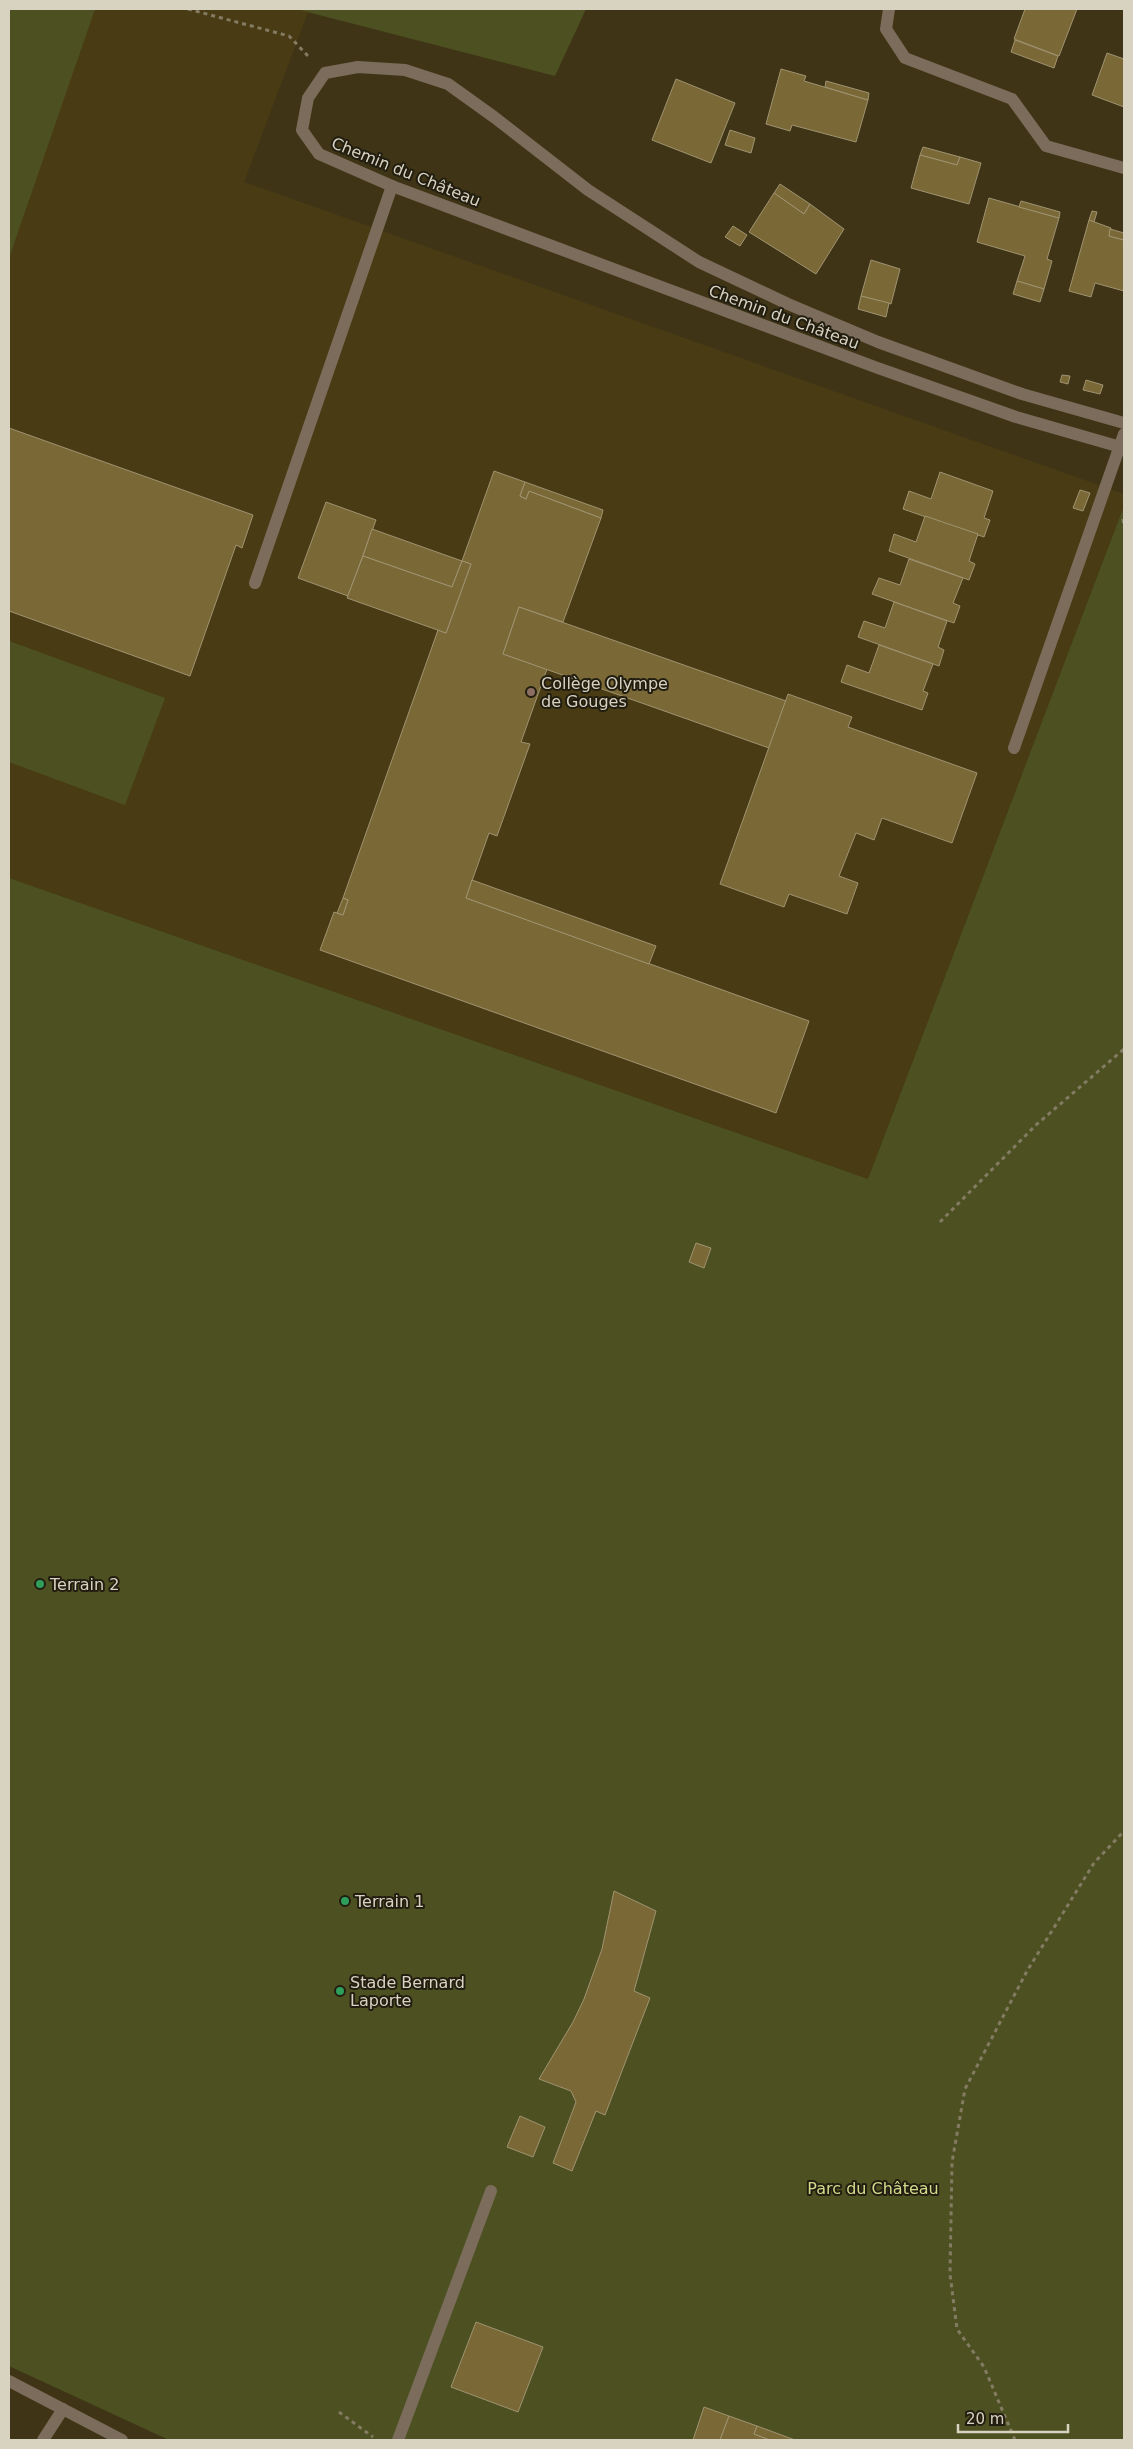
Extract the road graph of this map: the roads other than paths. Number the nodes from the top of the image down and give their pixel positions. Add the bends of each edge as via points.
1 (889, 9) edge
2 (1124, 168) edge
3 (392, 186) junction
4 (1124, 423) edge
5 (1124, 434) edge
6 (1122, 447) edge
7 (255, 583) dead end
8 (1014, 748) dead end
9 (491, 2191) dead end
10 (9, 2380) edge
11 (64, 2409) junction
12 (42, 2440) edge
13 (122, 2440) edge
14 (398, 2440) edge

1 - 2 street via 886,29 905,58 1012,98 1046,146
3 - 4 street, Chemin du Château via 319,154 302,130 308,98 325,73 358,67 405,70 448,84 588,190 699,262 878,342 1022,394
3 - 6 street, Chemin du Château via 903,377 1016,417
3 - 7 street
5 - 6 street
6 - 8 street
9 - 14 street
10 - 11 street
11 - 12 street
11 - 13 street

